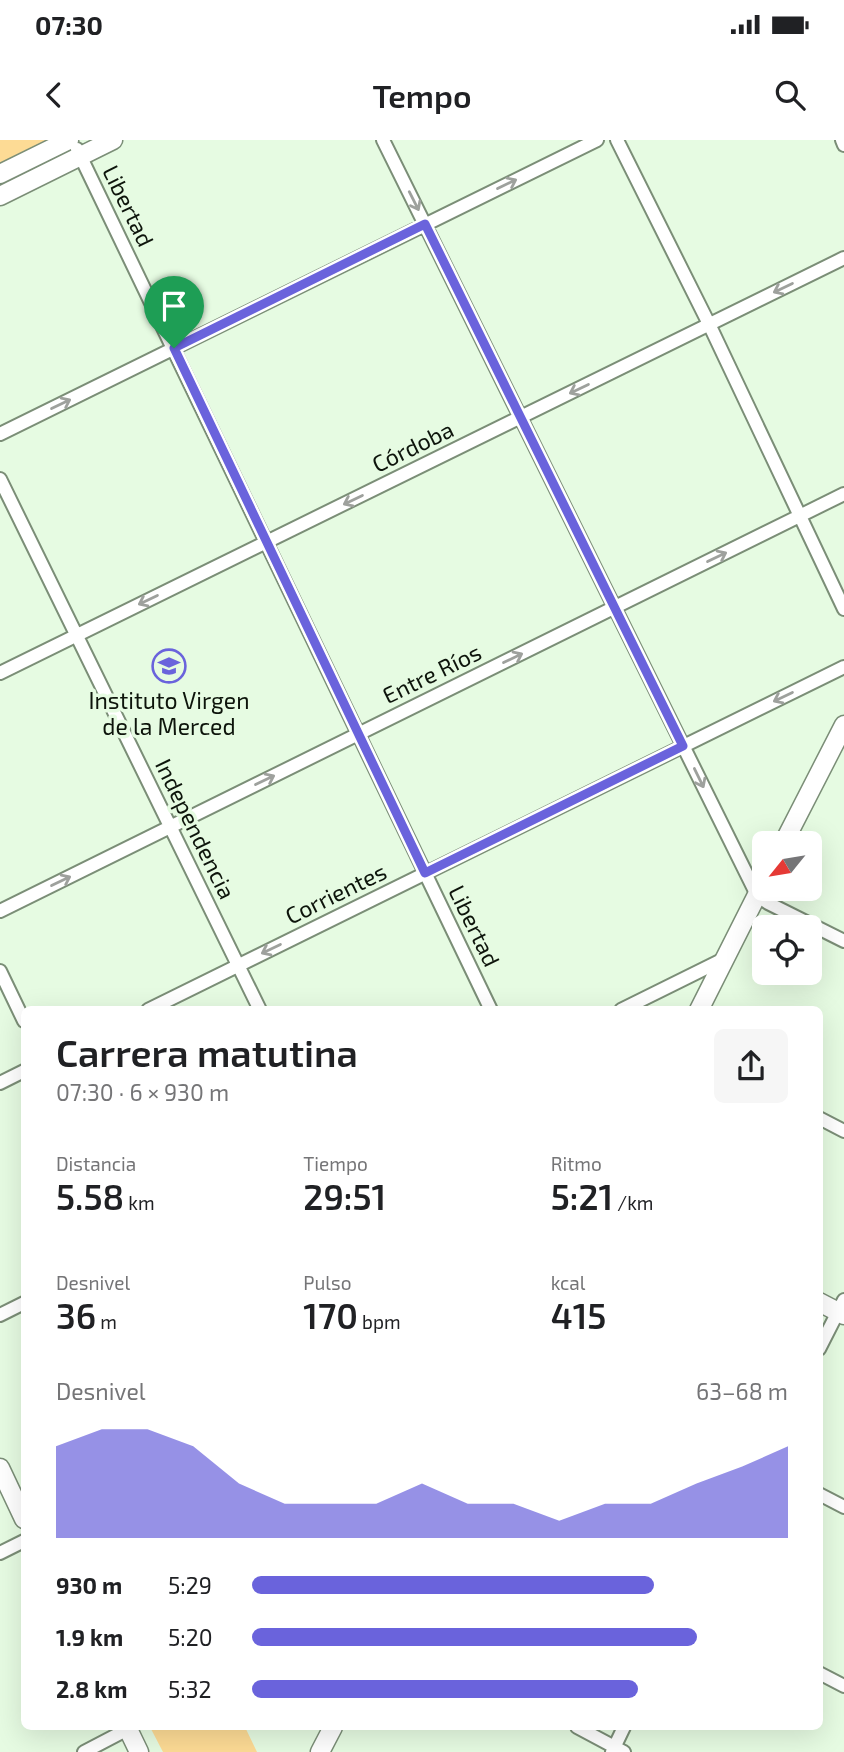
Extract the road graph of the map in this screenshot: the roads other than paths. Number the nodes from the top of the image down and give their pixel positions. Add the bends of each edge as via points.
1 (113, 140) edge
2 (383, 140) edge
3 (597, 140) edge
4 (617, 140) edge
5 (842, 140) edge
6 (74, 145) edge
7 (844, 145) edge
8 (0, 174) edge
9 (0, 196) edge
10 (425, 224) junction
11 (844, 258) edge
12 (709, 324) junction
13 (174, 348) junction
14 (521, 417) junction
15 (0, 434) edge
16 (0, 479) edge
17 (844, 494) edge
18 (800, 516) junction
19 (267, 542) junction
20 (615, 607) junction
21 (844, 609) edge
22 (77, 635) junction
23 (844, 667) edge
24 (0, 673) edge
25 (844, 725) edge
26 (359, 734) junction
27 (683, 746) junction
28 (838, 752) edge
29 (170, 827) junction
30 (791, 831) edge
31 (752, 871) edge
32 (425, 873) junction
33 (754, 901) edge
34 (767, 901) edge
35 (0, 911) edge
36 (844, 941) edge
37 (725, 959) junction
38 (238, 965) junction
39 (0, 971) edge
40 (156, 1006) edge
41 (258, 1006) edge
42 (489, 1006) edge
43 (629, 1006) edge
44 (701, 1006) edge
45 (21, 1015) edge
46 (21, 1072) edge
47 (0, 1083) edge
48 (823, 1120) edge
49 (844, 1131) edge
50 (823, 1303) edge
51 (21, 1304) edge
52 (842, 1309) edge
53 (0, 1315) edge
54 (823, 1342) edge
55 (0, 1468) edge
56 (823, 1496) edge
57 (844, 1507) edge
58 (21, 1513) edge
59 (21, 1542) edge
60 (0, 1553) edge
61 (823, 1675) edge
62 (844, 1686) edge
63 (123, 1730) edge
64 (128, 1730) edge
65 (331, 1730) edge
66 (582, 1730) edge
67 (623, 1730) edge
68 (617, 1750) edge
69 (84, 1752) edge
70 (138, 1752) edge
71 (320, 1752) edge

1 - 6 street
2 -> 10 street
10 -> 3 street
4 - 12 street
5 - 7 street
6 - 8 street
6 - 9 street
6 - 13 street, Libertad
10 - 13 street
10 - 14 street
11 -> 12 street, Córdoba
12 -> 14 street, Córdoba
12 - 18 street
15 -> 13 street
13 - 19 street, Libertad
14 -> 19 street, Córdoba
14 - 20 street
16 - 22 street, Independencia
17 - 18 street, Entre Ríos
20 -> 18 street, Entre Ríos
18 - 21 street
19 -> 22 street, Córdoba
19 - 26 street, Libertad
26 -> 20 street, Entre Ríos
20 - 27 street
22 - 24 street, Córdoba
22 - 29 street, Independencia
23 -> 27 street, Corrientes
25 - 28 street
29 -> 26 street, Entre Ríos
26 - 32 street, Libertad
27 -> 31 street
27 - 32 street, Corrientes
28 - 30 street
35 -> 29 street, Entre Ríos
29 - 38 street, Independencia
32 -> 38 street, Corrientes
32 - 42 street, Libertad
33 - 37 street
34 - 36 street
37 - 43 street
37 - 44 street
38 - 40 street, Corrientes
38 - 41 street, Independencia
39 - 45 street
46 - 47 street
48 - 49 street
50 - 52 street
51 - 53 street
52 - 54 street
55 - 58 street
56 - 57 street
59 - 60 street
61 - 62 street
63 - 69 street
64 - 70 street
65 - 71 street
66 - 68 street
67 - 68 street

